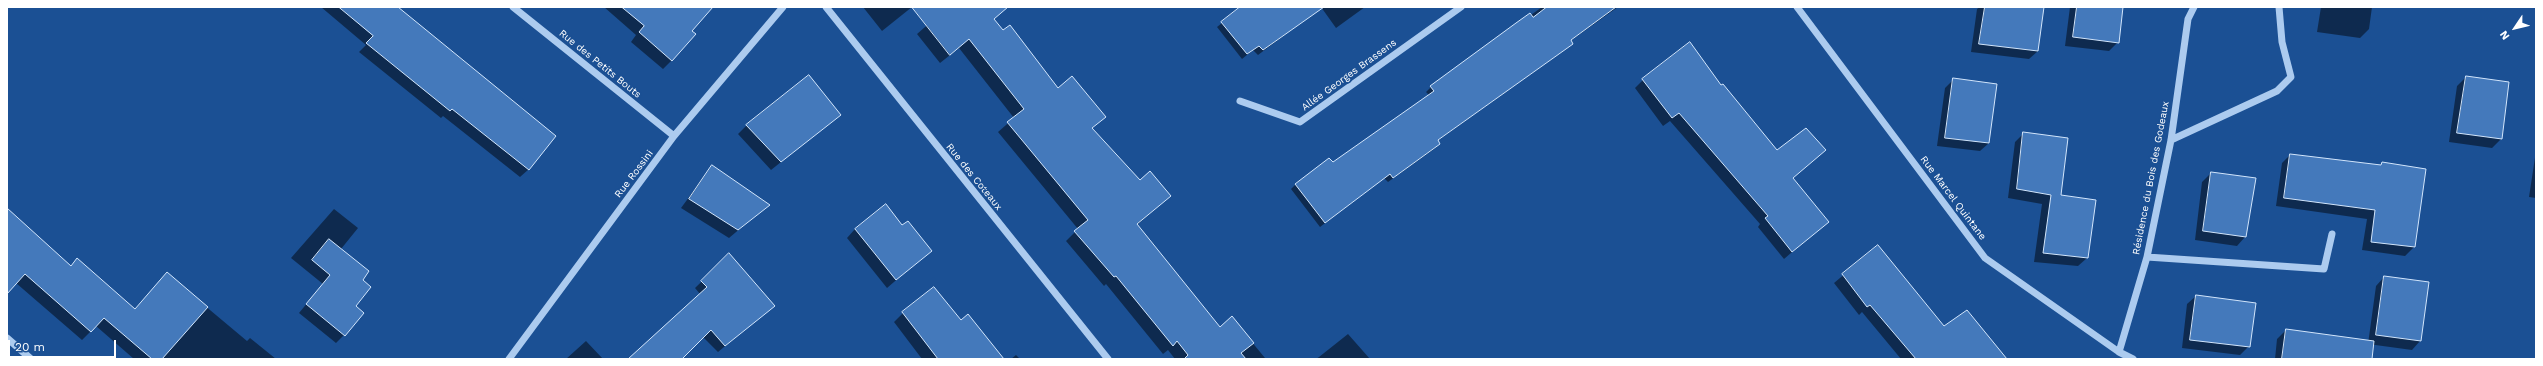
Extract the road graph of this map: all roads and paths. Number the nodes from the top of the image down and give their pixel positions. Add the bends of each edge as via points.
1 (513, 7) edge
2 (782, 7) edge
3 (826, 7) edge
4 (1460, 7) edge
5 (1797, 7) edge
6 (2194, 7) edge
7 (2279, 7) edge
8 (1240, 101) dead end
9 (674, 136) junction
10 (2170, 140) junction
11 (2332, 234) dead end
12 (2147, 256) junction
13 (7, 338) edge
14 (2119, 352) junction
15 (31, 359) edge
16 (509, 359) edge
17 (1108, 359) edge
18 (2133, 359) edge

1 - 9 street, Rue des Petits Bouts
2 - 9 street, Rue Rossini
3 - 17 street, Rue des Coteaux
4 - 8 street, Allée Georges Brassens via 1300,122
5 - 14 street, Rue Marcel Quintane via 1985,258
6 - 10 street, Résidence du Bois des Godeaux via 2188,19
7 - 10 street via 2282,42 2291,77 2277,90
9 - 16 street, Rue Rossini
10 - 12 street, Résidence du Bois des Godeaux
11 - 12 street via 2324,269
12 - 14 street, Résidence du Bois des Godeaux
13 - 15 street
14 - 18 street, Rue Marcel Quintane

